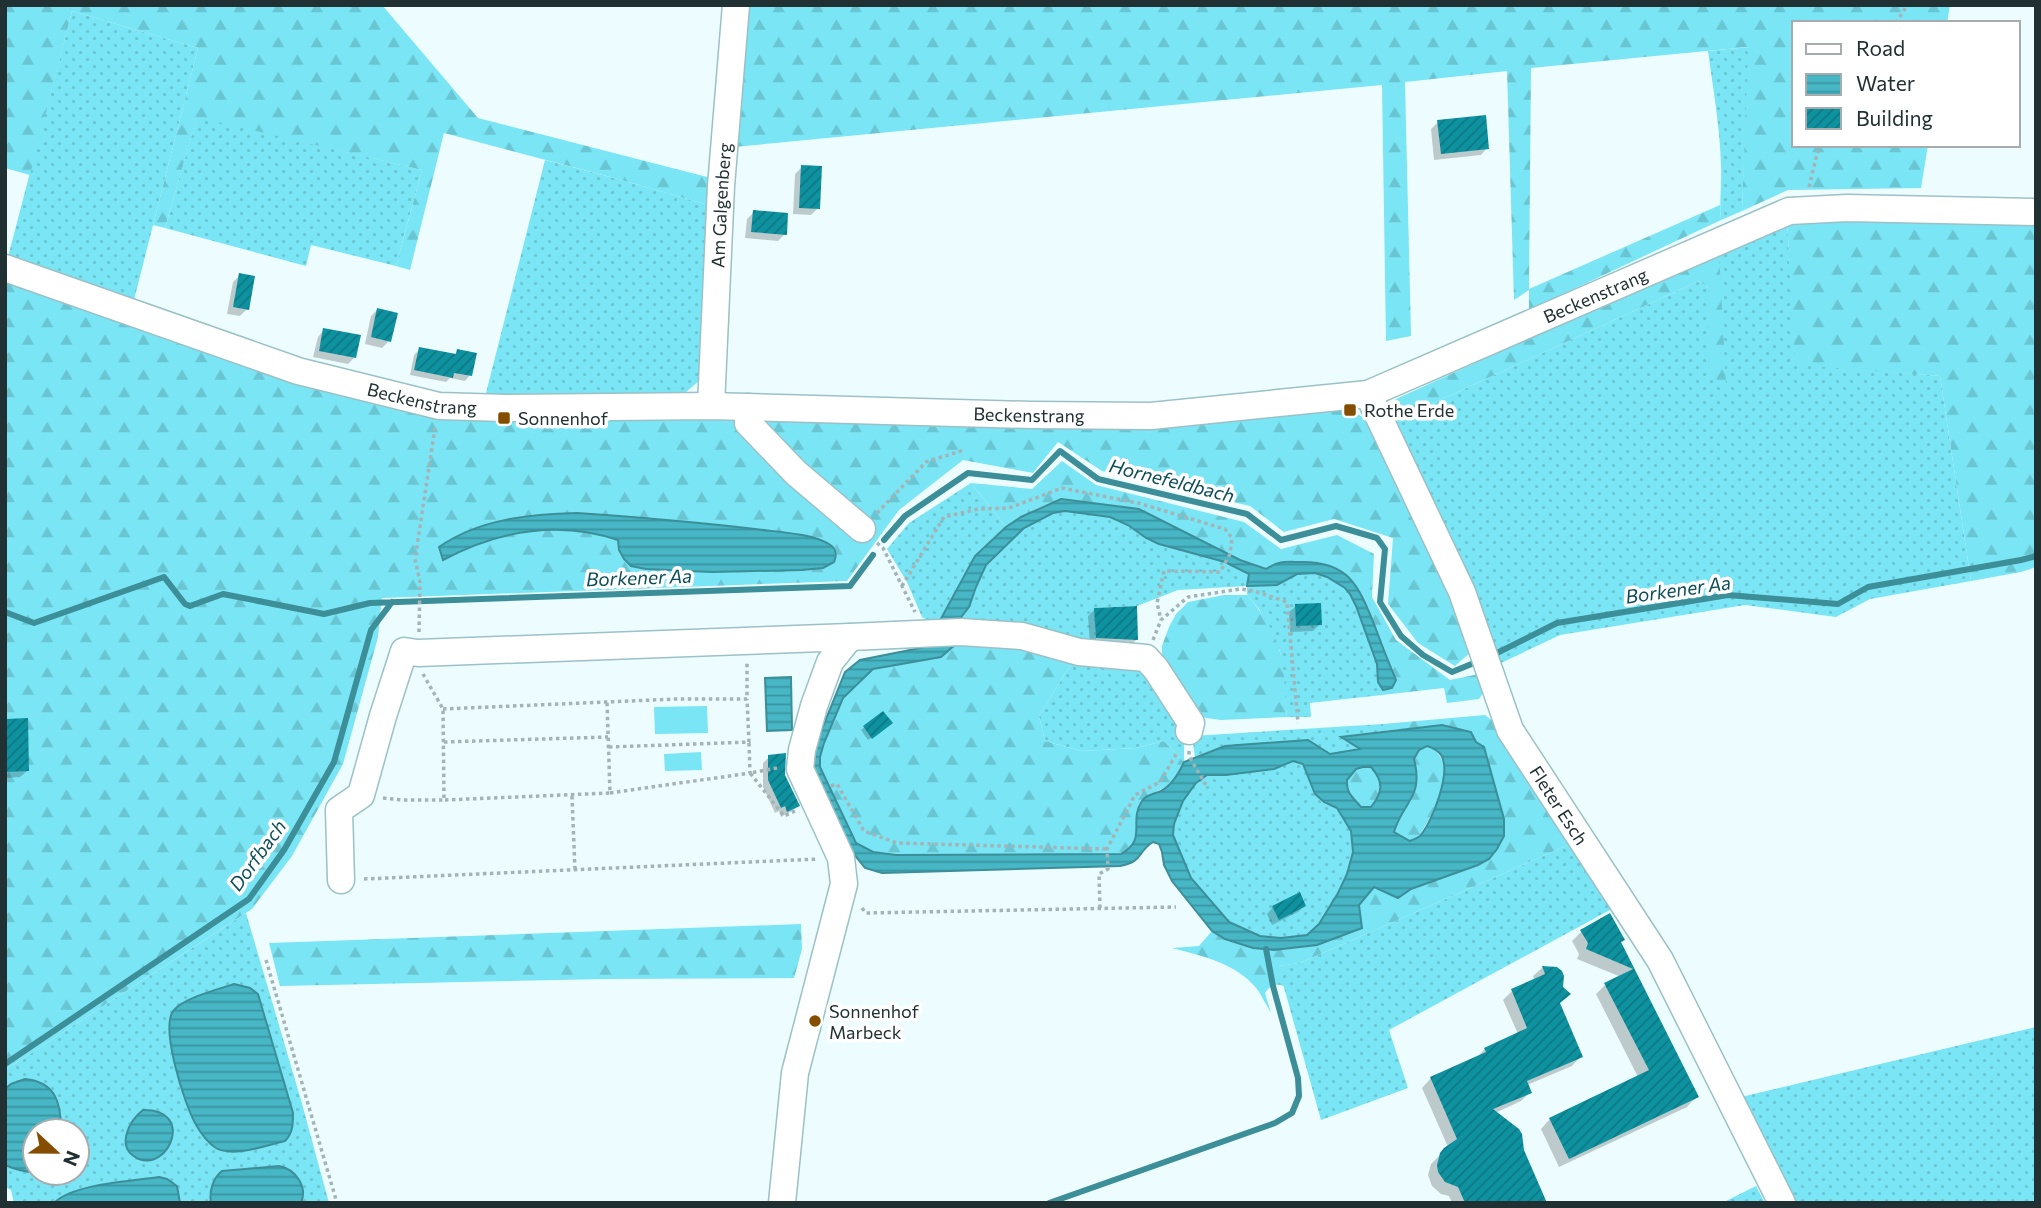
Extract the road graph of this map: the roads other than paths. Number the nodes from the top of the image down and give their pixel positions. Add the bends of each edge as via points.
1 (736, 5) edge
2 (2036, 212) edge
3 (5, 268) edge
4 (1368, 394) junction
5 (711, 405) junction
6 (748, 407) junction
7 (862, 529) road end
8 (850, 637) junction
9 (1189, 744) road end
10 (341, 880) road end
11 (782, 1203) edge
12 (1782, 1203) edge

1 - 5 street, Am Galgenberg via 721,186
2 - 4 street, Beckenstrang via 1789,211
3 - 5 street, Beckenstrang via 298,371 439,405
4 - 6 street, Beckenstrang via 1151,416
4 - 12 street, Fleter Esch via 1462,592 1510,730 1660,960
5 - 6 street, Beckenstrang
6 - 7 street via 748,423 796,473
8 - 9 street via 961,632 1022,636 1079,652 1146,658 1191,723
8 - 10 street via 404,651 361,795 339,810
8 - 11 street via 830,662 802,750 800,769 824,794 844,884 795,1073

